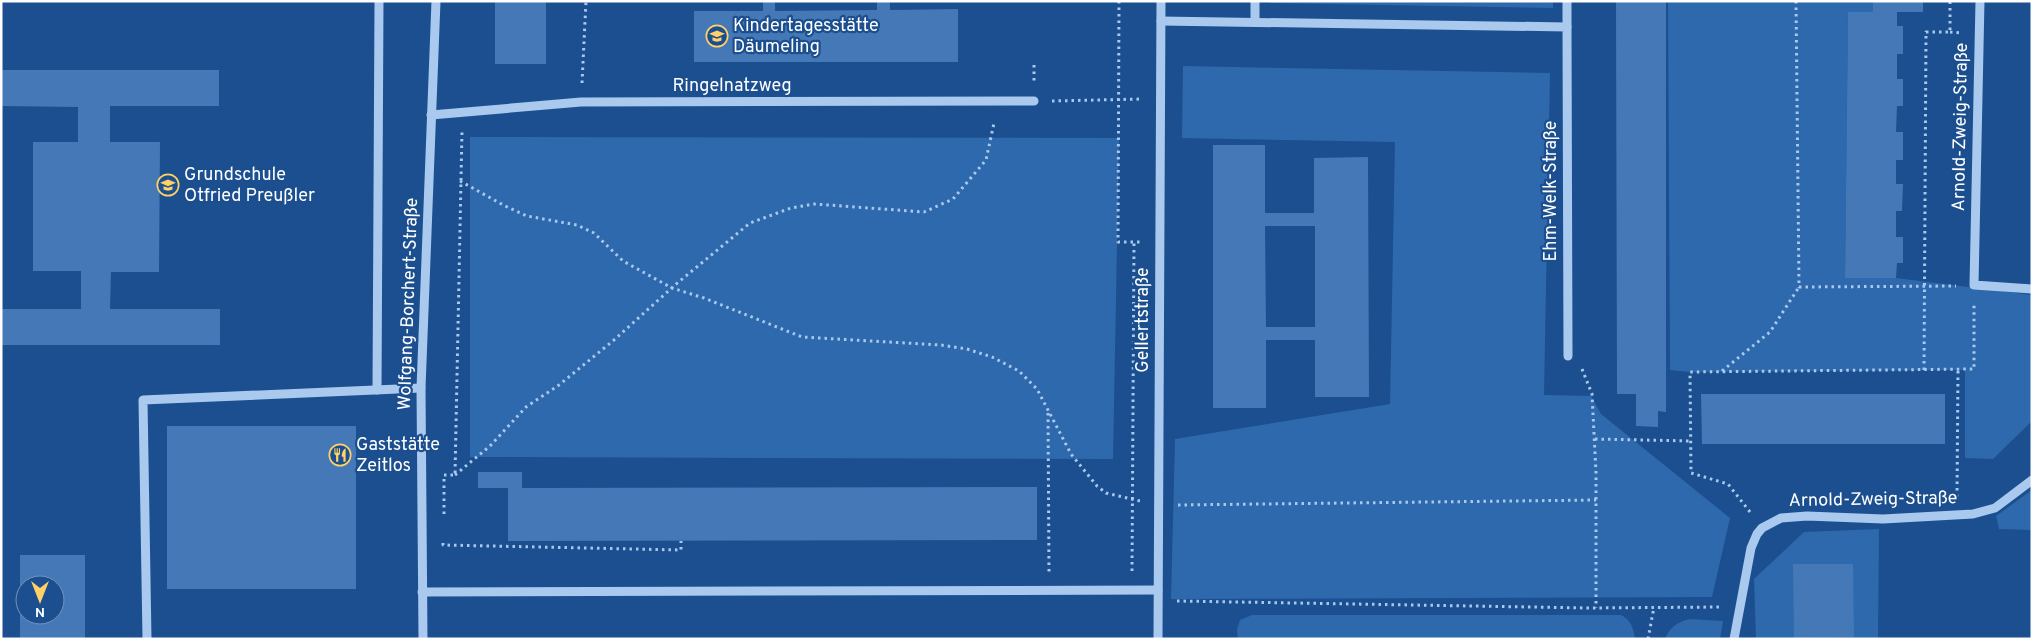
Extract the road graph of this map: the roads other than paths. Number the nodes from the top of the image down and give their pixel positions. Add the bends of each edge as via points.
1 (379, 1) edge
2 (436, 1) edge
3 (1162, 1) edge
4 (1255, 1) edge
5 (1567, 1) edge
6 (1980, 1) edge
7 (1161, 21) junction
8 (1255, 22) junction
9 (1567, 27) junction
10 (1034, 101) road end
11 (431, 115) junction
12 (2032, 289) edge
13 (1568, 356) dead end
14 (421, 388) junction
15 (377, 390) junction
16 (2032, 480) edge
17 (1158, 590) junction
18 (422, 592) junction
19 (147, 639) edge
20 (423, 639) edge
21 (1158, 639) edge
22 (1734, 639) edge

1 - 15 street
2 - 11 street, Wolfgang-Borchert-Straße
3 - 7 street, Gellertstraße
4 - 8 street
5 - 9 street, Ehm-Welk-Straße
6 - 12 street, Arnold-Zweig-Straße via 1974,285
7 - 8 street
7 - 17 street, Gellertstraße
8 - 9 street
9 - 13 street, Ehm-Welk-Straße
10 - 11 street, Ringelnatzweg via 581,102
11 - 14 street, Wolfgang-Borchert-Straße
14 - 15 street
14 - 18 street, Wolfgang-Borchert-Straße
15 - 19 street via 143,400
16 - 22 street, Arnold-Zweig-Straße via 1995,508 1973,514 1883,519 1792,516 1762,528 1751,548
17 - 18 street
17 - 21 street, Gellertstraße
18 - 20 street, Wolfgang-Borchert-Straße

